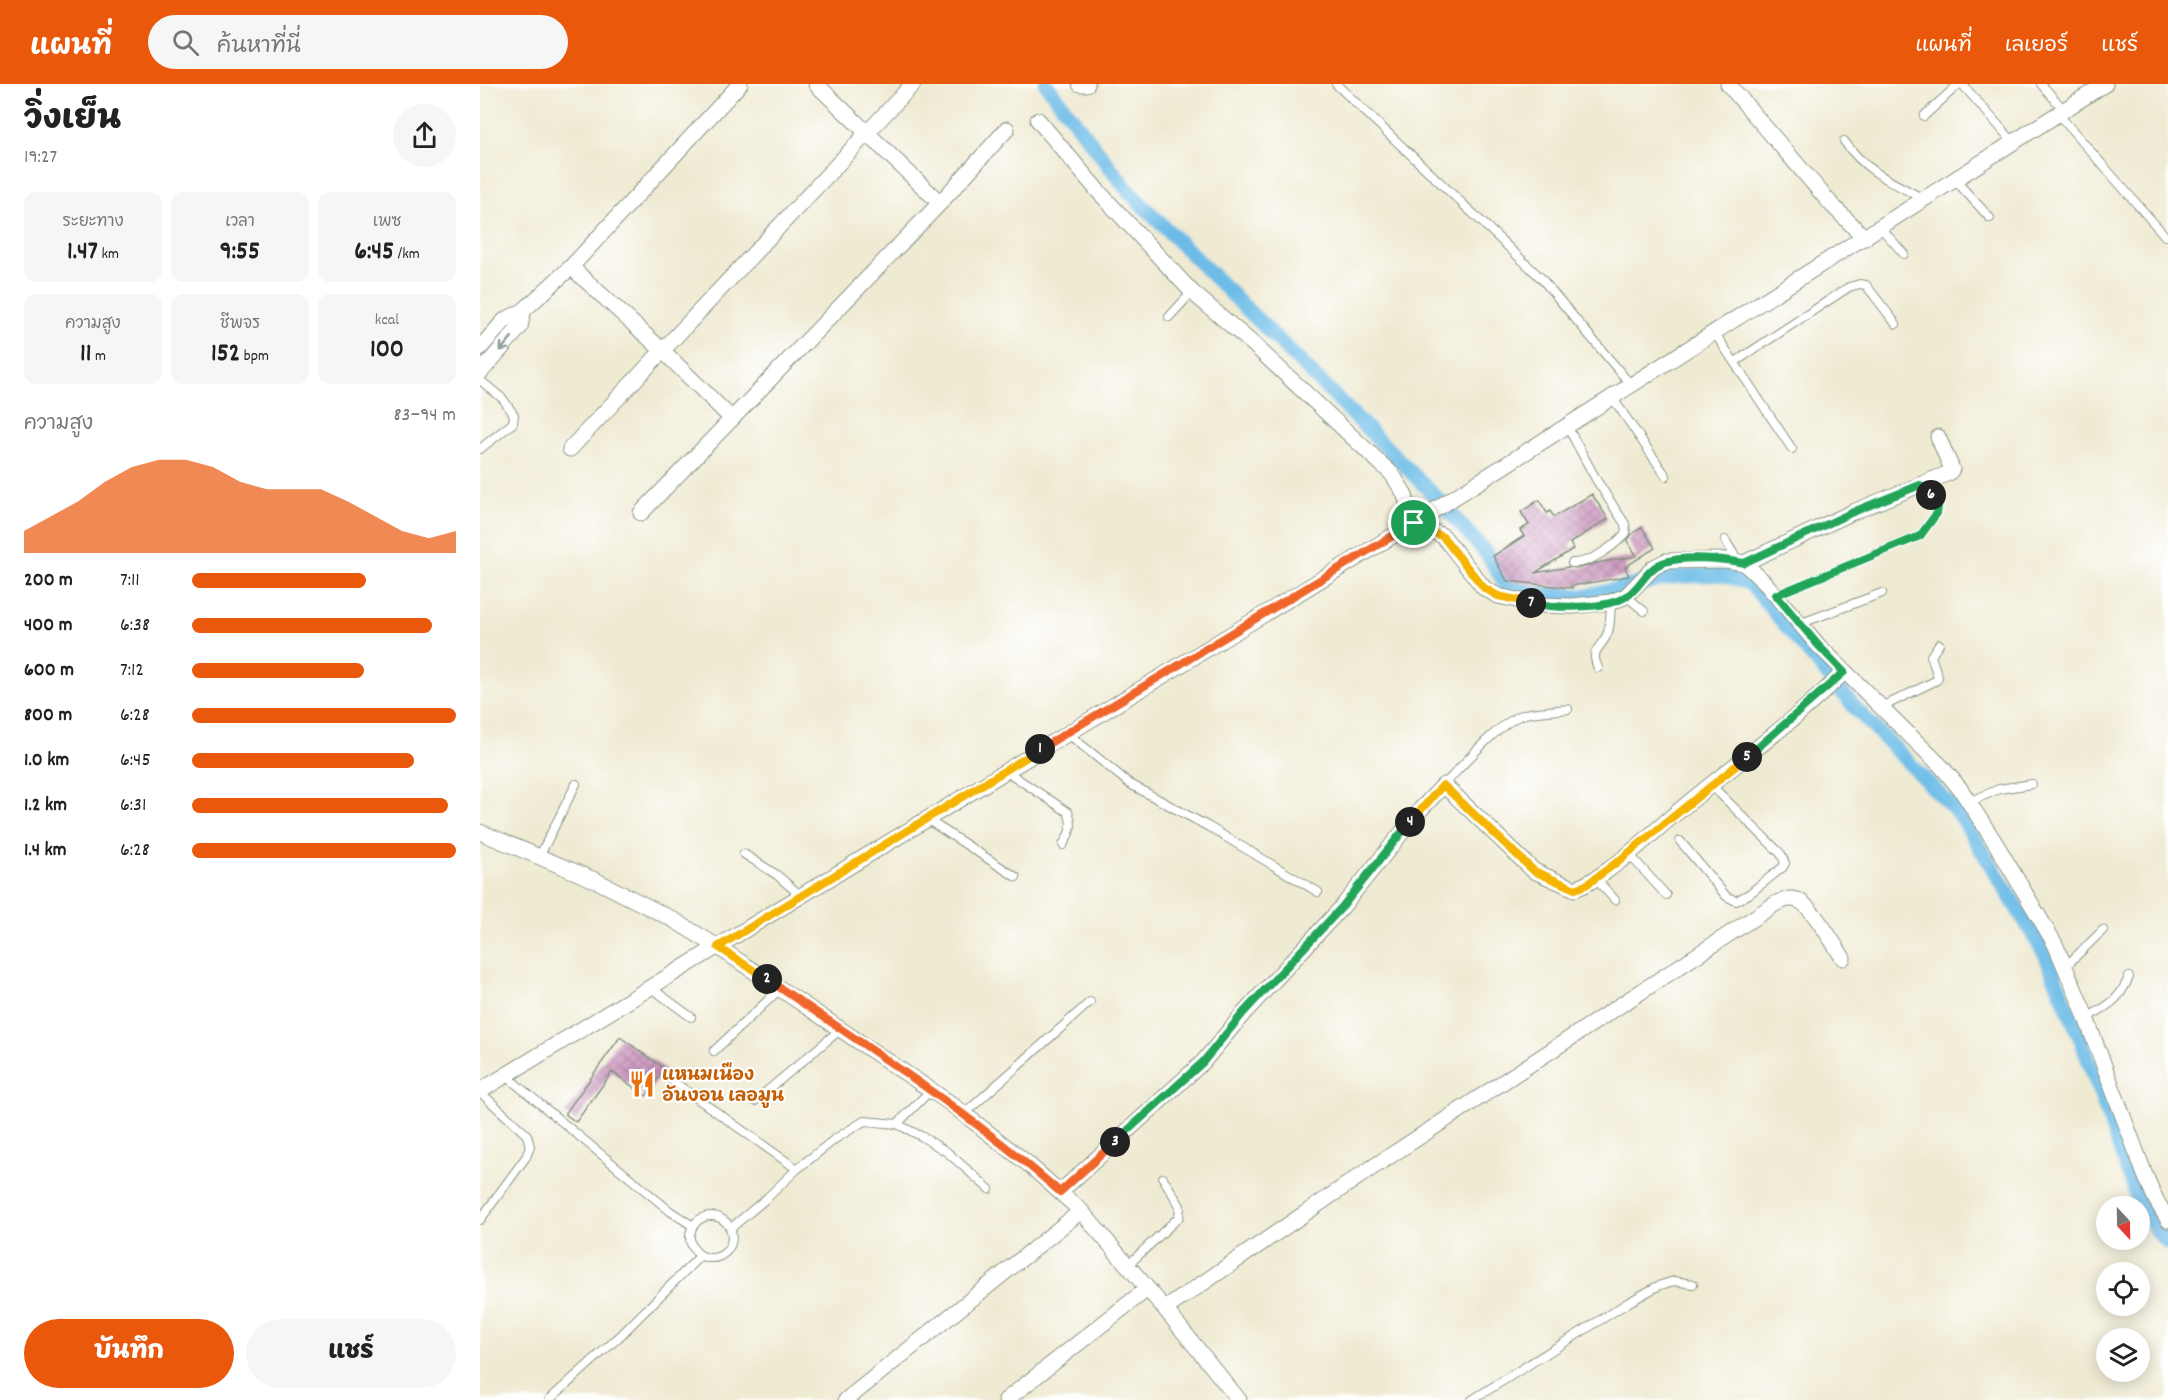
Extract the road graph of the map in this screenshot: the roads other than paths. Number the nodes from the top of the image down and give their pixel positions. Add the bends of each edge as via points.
1 (740, 84) edge
2 (816, 84) edge
3 (913, 84) edge
4 (1080, 84) edge
5 (1087, 84) edge
6 (1336, 84) edge
7 (1728, 84) edge
8 (1961, 84) edge
9 (2041, 84) edge
10 (2105, 84) edge
11 (2061, 112) junction
12 (1924, 116) dead end
13 (1038, 120) dead end
14 (1007, 129) dead end
15 (868, 132) junction
16 (1844, 141) dead end
17 (2014, 143) junction
18 (1955, 180) junction
19 (1924, 199) junction
20 (940, 203) junction
21 (1990, 218) dead end
22 (1880, 227) junction
23 (2165, 236) dead end
24 (1865, 237) junction
25 (1904, 254) dead end
26 (571, 267) junction
27 (1192, 292) junction
28 (523, 311) junction
29 (1169, 317) dead end
30 (1896, 324) dead end
31 (1714, 332) junction
32 (480, 348) edge
33 (663, 351) junction
34 (1735, 362) junction
35 (480, 373) edge
36 (480, 380) edge
37 (1631, 385) junction
38 (1612, 397) junction
39 (732, 419) junction
40 (1567, 426) junction
41 (1938, 436) dead end
42 (480, 449) edge
43 (570, 449) dead end
44 (1792, 449) dead end
45 (1666, 476) dead end
46 (1920, 485) junction
47 (641, 513) dead end
48 (1420, 518) junction
49 (1725, 540) dead end
50 (1741, 562) junction
51 (1572, 563) dead end
52 (1636, 586) junction
53 (1882, 593) dead end
54 (1776, 595) junction
55 (1611, 602) junction
56 (1644, 611) dead end
57 (1800, 624) junction
58 (1939, 644) dead end
59 (1598, 668) dead end
60 (1836, 680) junction
61 (1880, 708) junction
62 (1568, 710) dead end
63 (1067, 733) junction
64 (1006, 771) junction
65 (576, 784) dead end
66 (2032, 784) dead end
67 (1443, 785) junction
68 (1711, 785) junction
69 (1969, 802) junction
70 (928, 820) junction
71 (480, 832) edge
72 (1680, 841) dead end
73 (1063, 845) dead end
74 (1628, 853) junction
75 (744, 854) dead end
76 (539, 857) junction
77 (1016, 877) dead end
78 (1595, 879) junction
79 (1318, 892) dead end
80 (1666, 895) dead end
81 (801, 896) junction
82 (1615, 900) dead end
83 (2103, 930) dead end
84 (718, 947) junction
85 (1844, 958) dead end
86 (2065, 967) junction
87 (2129, 977) dead end
88 (650, 987) junction
89 (780, 989) junction
90 (1090, 1002) dead end
91 (691, 1017) dead end
92 (2086, 1018) junction
93 (841, 1029) junction
94 (714, 1051) dead end
95 (505, 1074) junction
96 (671, 1080) dead end
97 (931, 1090) junction
98 (480, 1092) edge
99 (755, 1101) dead end
100 (964, 1114) junction
101 (897, 1124) junction
102 (797, 1169) junction
103 (1163, 1178) dead end
104 (989, 1189) dead end
105 (1060, 1192) junction
106 (1082, 1212) junction
107 (480, 1220) edge
108 (2168, 1220) edge
109 (693, 1226) junction
110 (731, 1228) junction
111 (700, 1256) junction
112 (1127, 1266) junction
113 (1693, 1284) dead end
114 (1147, 1289) junction
115 (1165, 1309) junction
116 (549, 1400) edge
117 (846, 1400) edge
118 (1006, 1400) edge
119 (1239, 1400) edge
120 (1472, 1400) edge

1 - 26 street
2 - 15 street
3 - 15 street
4 - 5 street
6 - 37 lane via 1541,278
7 - 24 street via 1831,204
8 - 12 lane
8 - 17 lane
9 - 11 lane
10 - 11 street
11 - 17 street
11 - 23 lane
13 - 27 street via 1098,192
14 - 20 street
15 - 20 street
15 - 33 street
16 - 19 lane via 1862,164
17 - 18 street
18 - 19 street
18 - 21 lane
19 - 22 street
20 - 39 street
22 - 24 street
22 - 25 lane
24 - 31 street
26 - 28 street
26 - 33 street
27 - 29 lane
27 - 48 street via 1392,474
28 - 32 street via 505,320
28 -> 35 street via 520,327
30 - 34 lane via 1866,285 1860,284 1849,287
31 - 34 lane
31 - 37 street
33 - 39 street
33 - 43 street
34 - 44 lane
36 - 42 lane via 503,399 514,415 513,423
37 - 38 street
38 - 40 street
38 - 45 lane
39 - 47 street
40 - 48 street
40 - 51 lane via 1625,524 1626,534 1594,556
41 - 46 street via 1952,471
46 - 50 street
46 - 54 lane via 1938,507 1920,536
48 - 55 street via 1443,537 1484,588 1498,596 1541,605
48 - 63 street
49 - 50 lane
50 - 52 street via 1666,561 1654,567
50 - 54 street
52 - 55 street
52 - 56 lane
53 - 57 lane
54 - 57 street
55 - 59 lane via 1609,629 1595,651
57 - 60 street
58 - 61 lane via 1931,656 1937,680
60 - 61 street
60 - 68 street
61 - 69 street via 1941,766
62 - 67 lane via 1514,719
63 - 64 street
63 - 79 lane via 1130,784
64 - 70 street
64 - 73 lane via 1068,812 1071,831
65 - 76 lane
66 - 69 lane via 1999,789
67 - 78 street via 1534,871 1575,889
67 - 105 street via 1342,907 1203,1062
68 - 72 lane via 1781,854 1783,867 1736,901 1726,896
68 - 74 street
69 - 86 street via 2034,906
70 - 77 lane
70 - 81 street
71 - 76 street
74 - 78 street
74 - 80 lane
75 - 81 lane
76 - 84 street via 651,908
78 - 82 lane
81 - 84 street
83 - 86 lane
84 - 88 street
84 - 89 street
85 - 115 street via 1800,900 1788,898 1774,904 1364,1173
86 - 92 street
87 - 92 lane via 2112,1004
88 - 91 lane
88 - 95 street
89 - 93 street
89 - 94 lane
90 - 100 lane
92 - 108 street via 2145,1175
93 - 97 street
93 - 99 lane
95 - 98 street
95 - 109 lane
96 - 102 lane
97 - 100 street
97 - 101 lane
98 - 107 lane via 527,1135 530,1146
100 - 105 street
101 - 102 lane via 864,1121
101 - 104 lane via 947,1152
102 - 110 lane
103 - 112 lane via 1180,1206 1179,1216
105 - 106 street
106 - 112 street
106 - 117 street
109 - 110 lane via 699,1219 717,1216
109 - 111 lane via 691,1244
110 - 111 lane via 732,1242 727,1252 713,1259
111 - 116 lane
112 - 114 street
113 - 120 lane via 1674,1281 1658,1286
114 - 115 street
114 - 118 street
115 - 119 street

